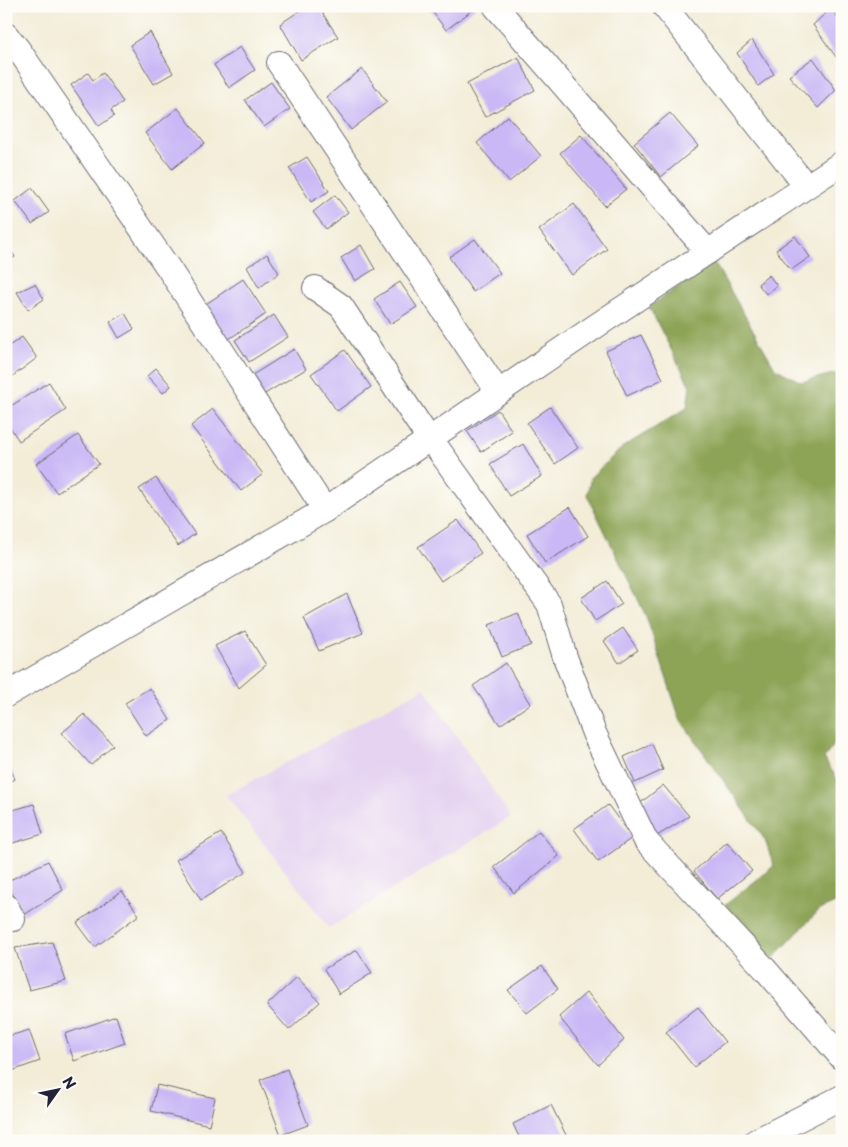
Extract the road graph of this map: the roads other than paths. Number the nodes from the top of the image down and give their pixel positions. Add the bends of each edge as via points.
1 (496, 6) edge
2 (664, 6) edge
3 (6, 35) edge
4 (279, 63) dead end
5 (842, 163) edge
6 (806, 186) junction
7 (708, 252) junction
8 (315, 288) dead end
9 (498, 392) junction
10 (429, 439) junction
11 (325, 510) junction
12 (6, 694) edge
13 (842, 1058) edge
14 (842, 1096) edge
15 (786, 1135) edge
16 (756, 1141) edge

1 - 7 street
2 - 6 street
3 - 11 street via 169,269
4 - 9 street
5 - 6 street
6 - 7 street
7 - 9 street
8 - 10 street via 340,306
9 - 10 street
10 - 11 street
10 - 13 street via 549,604 594,733 646,841 758,961
11 - 12 street
14 - 15 street
15 - 16 street

